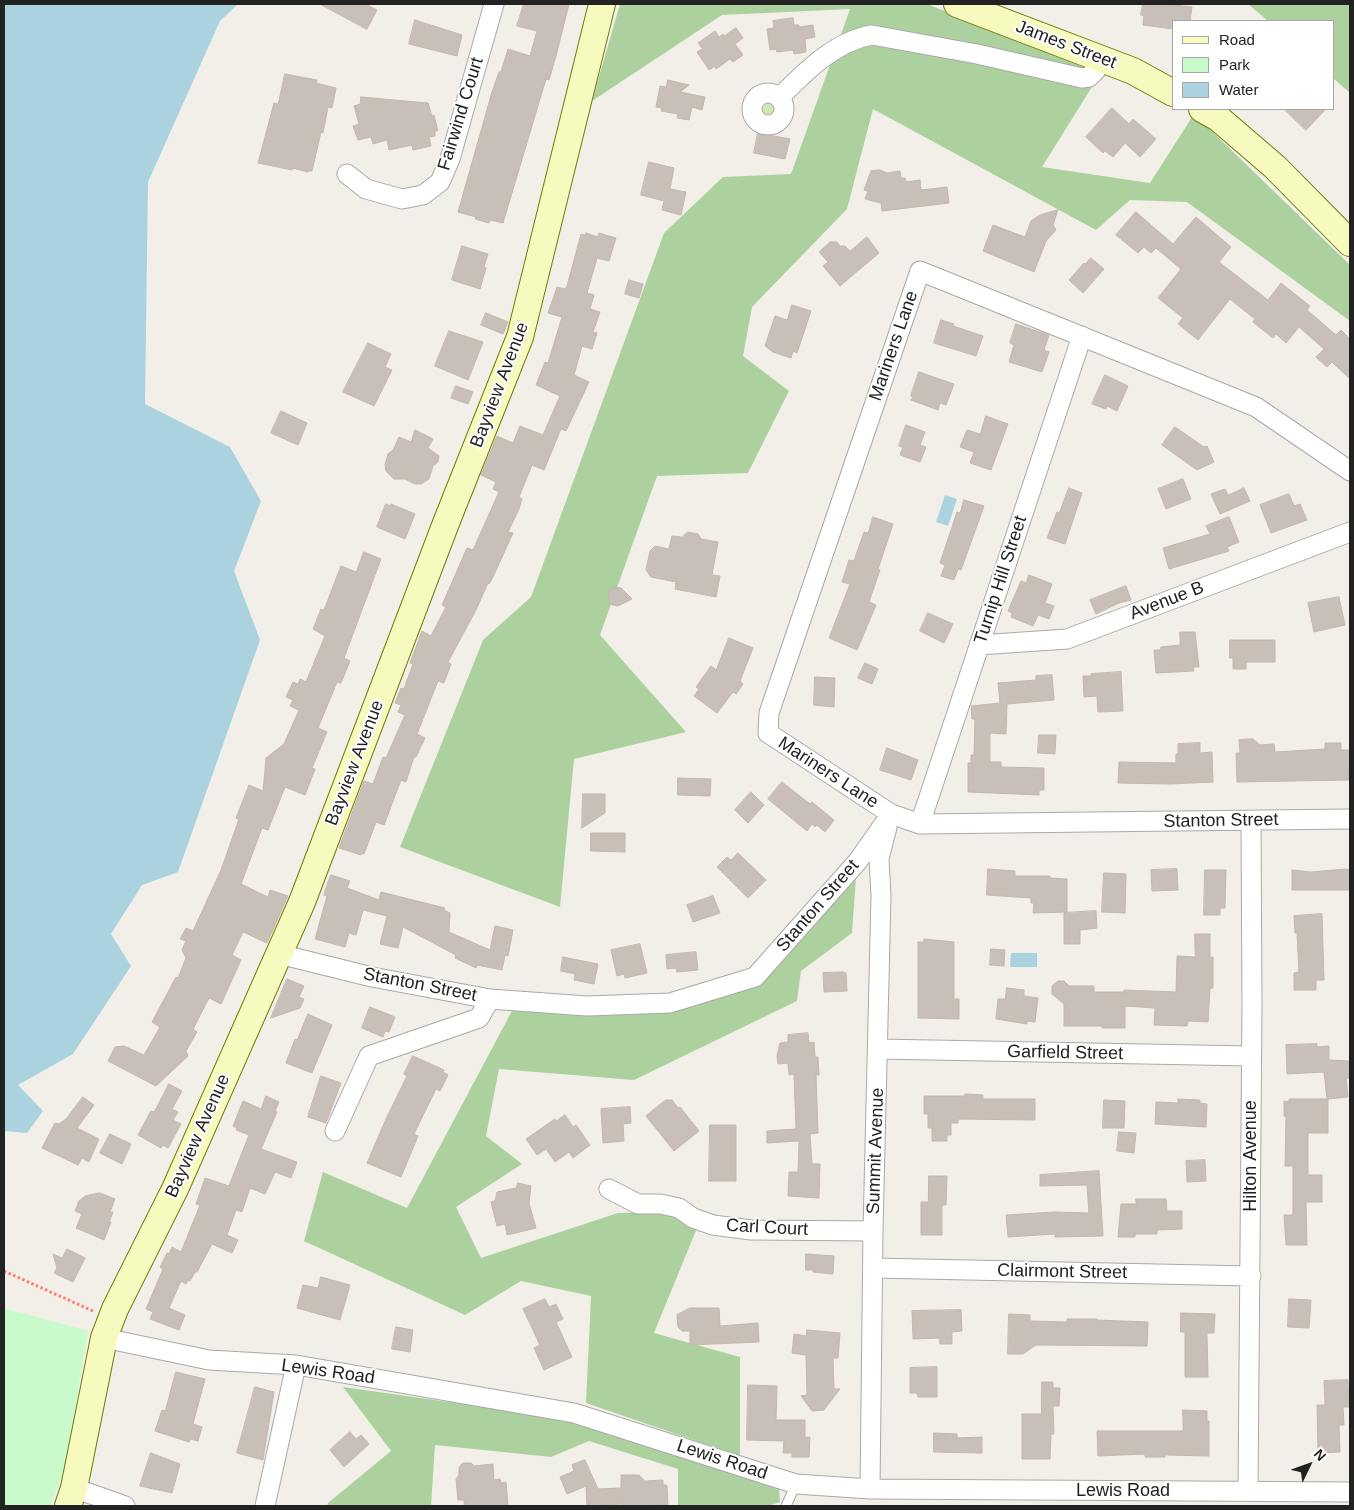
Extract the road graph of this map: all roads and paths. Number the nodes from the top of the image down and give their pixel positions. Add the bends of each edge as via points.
1 (494, 4) edge
2 (602, 4) edge
3 (957, 4) edge
4 (1100, 58) junction
5 (1172, 92) edge
6 (780, 98) dead end
7 (1204, 110) edge
8 (347, 174) dead end
9 (1350, 243) edge
10 (1082, 336) junction
11 (1350, 472) edge
12 (1350, 532) edge
13 (979, 645) junction
14 (891, 814) junction
15 (1350, 819) edge
16 (1251, 821) junction
17 (920, 824) junction
18 (280, 954) junction
19 (490, 998) junction
20 (878, 1049) junction
21 (1251, 1056) junction
22 (335, 1131) dead end
23 (609, 1190) dead end
24 (873, 1230) junction
25 (874, 1268) junction
26 (4, 1271) edge
27 (1251, 1276) junction
28 (102, 1326) junction
29 (296, 1365) junction
30 (796, 1484) junction
31 (870, 1489) junction
32 (1248, 1491) junction
33 (1350, 1492) edge
34 (71, 1497) edge
35 (940, 1498) edge
36 (126, 1506) edge
37 (265, 1506) edge
38 (786, 1506) edge

1 - 8 street, Fairwind Court via 450,159 440,182 423,195 402,199 366,189
2 - 18 main road, Bayview Avenue via 520,337
3 - 4 main road, James Street
4 - 5 main road, James Street
4 - 6 street via 1096,70 1089,77 1082,78 872,35 858,37 826,56
7 - 9 main road via 1218,118 1275,167
10 - 11 street, Mariners Lane via 1256,407
10 - 13 street, Turnip Hill Street
10 - 14 street, Mariners Lane via 920,271 769,713 768,734
12 - 13 street, Avenue B via 1067,639
13 - 17 street, Turnip Hill Street
14 - 17 street, Stanton Street
14 - 19 street, Stanton Street via 858,862 755,977 670,1003 587,1006
14 - 20 street, Summit Avenue via 879,859 882,895
15 - 16 street, Stanton Street
16 - 17 street, Stanton Street
16 - 21 street, Hilton Avenue
18 - 19 street, Stanton Street via 372,977
18 - 28 main road, Bayview Avenue via 175,1189 115,1309
19 - 22 street via 479,1018 369,1056
20 - 21 street, Garfield Street
20 - 24 street, Summit Avenue
21 - 27 street, Hilton Avenue
23 - 24 street, Carl Court via 638,1204 679,1208 713,1226 751,1230
24 - 25 street, Summit Avenue
25 - 27 street, Clairmont Street
25 - 31 street, Summit Avenue
26 - 28 path
27 - 32 street, Hilton Avenue
28 - 29 street, Lewis Road via 209,1360
28 - 34 main road, Bayview Avenue
29 - 30 street, Lewis Road via 574,1413
29 - 37 street
30 - 31 street, Lewis Road
30 - 38 lane
31 - 35 street, Lewis Road
32 - 33 street, Lewis Road
32 - 35 street, Lewis Road
34 - 36 street

